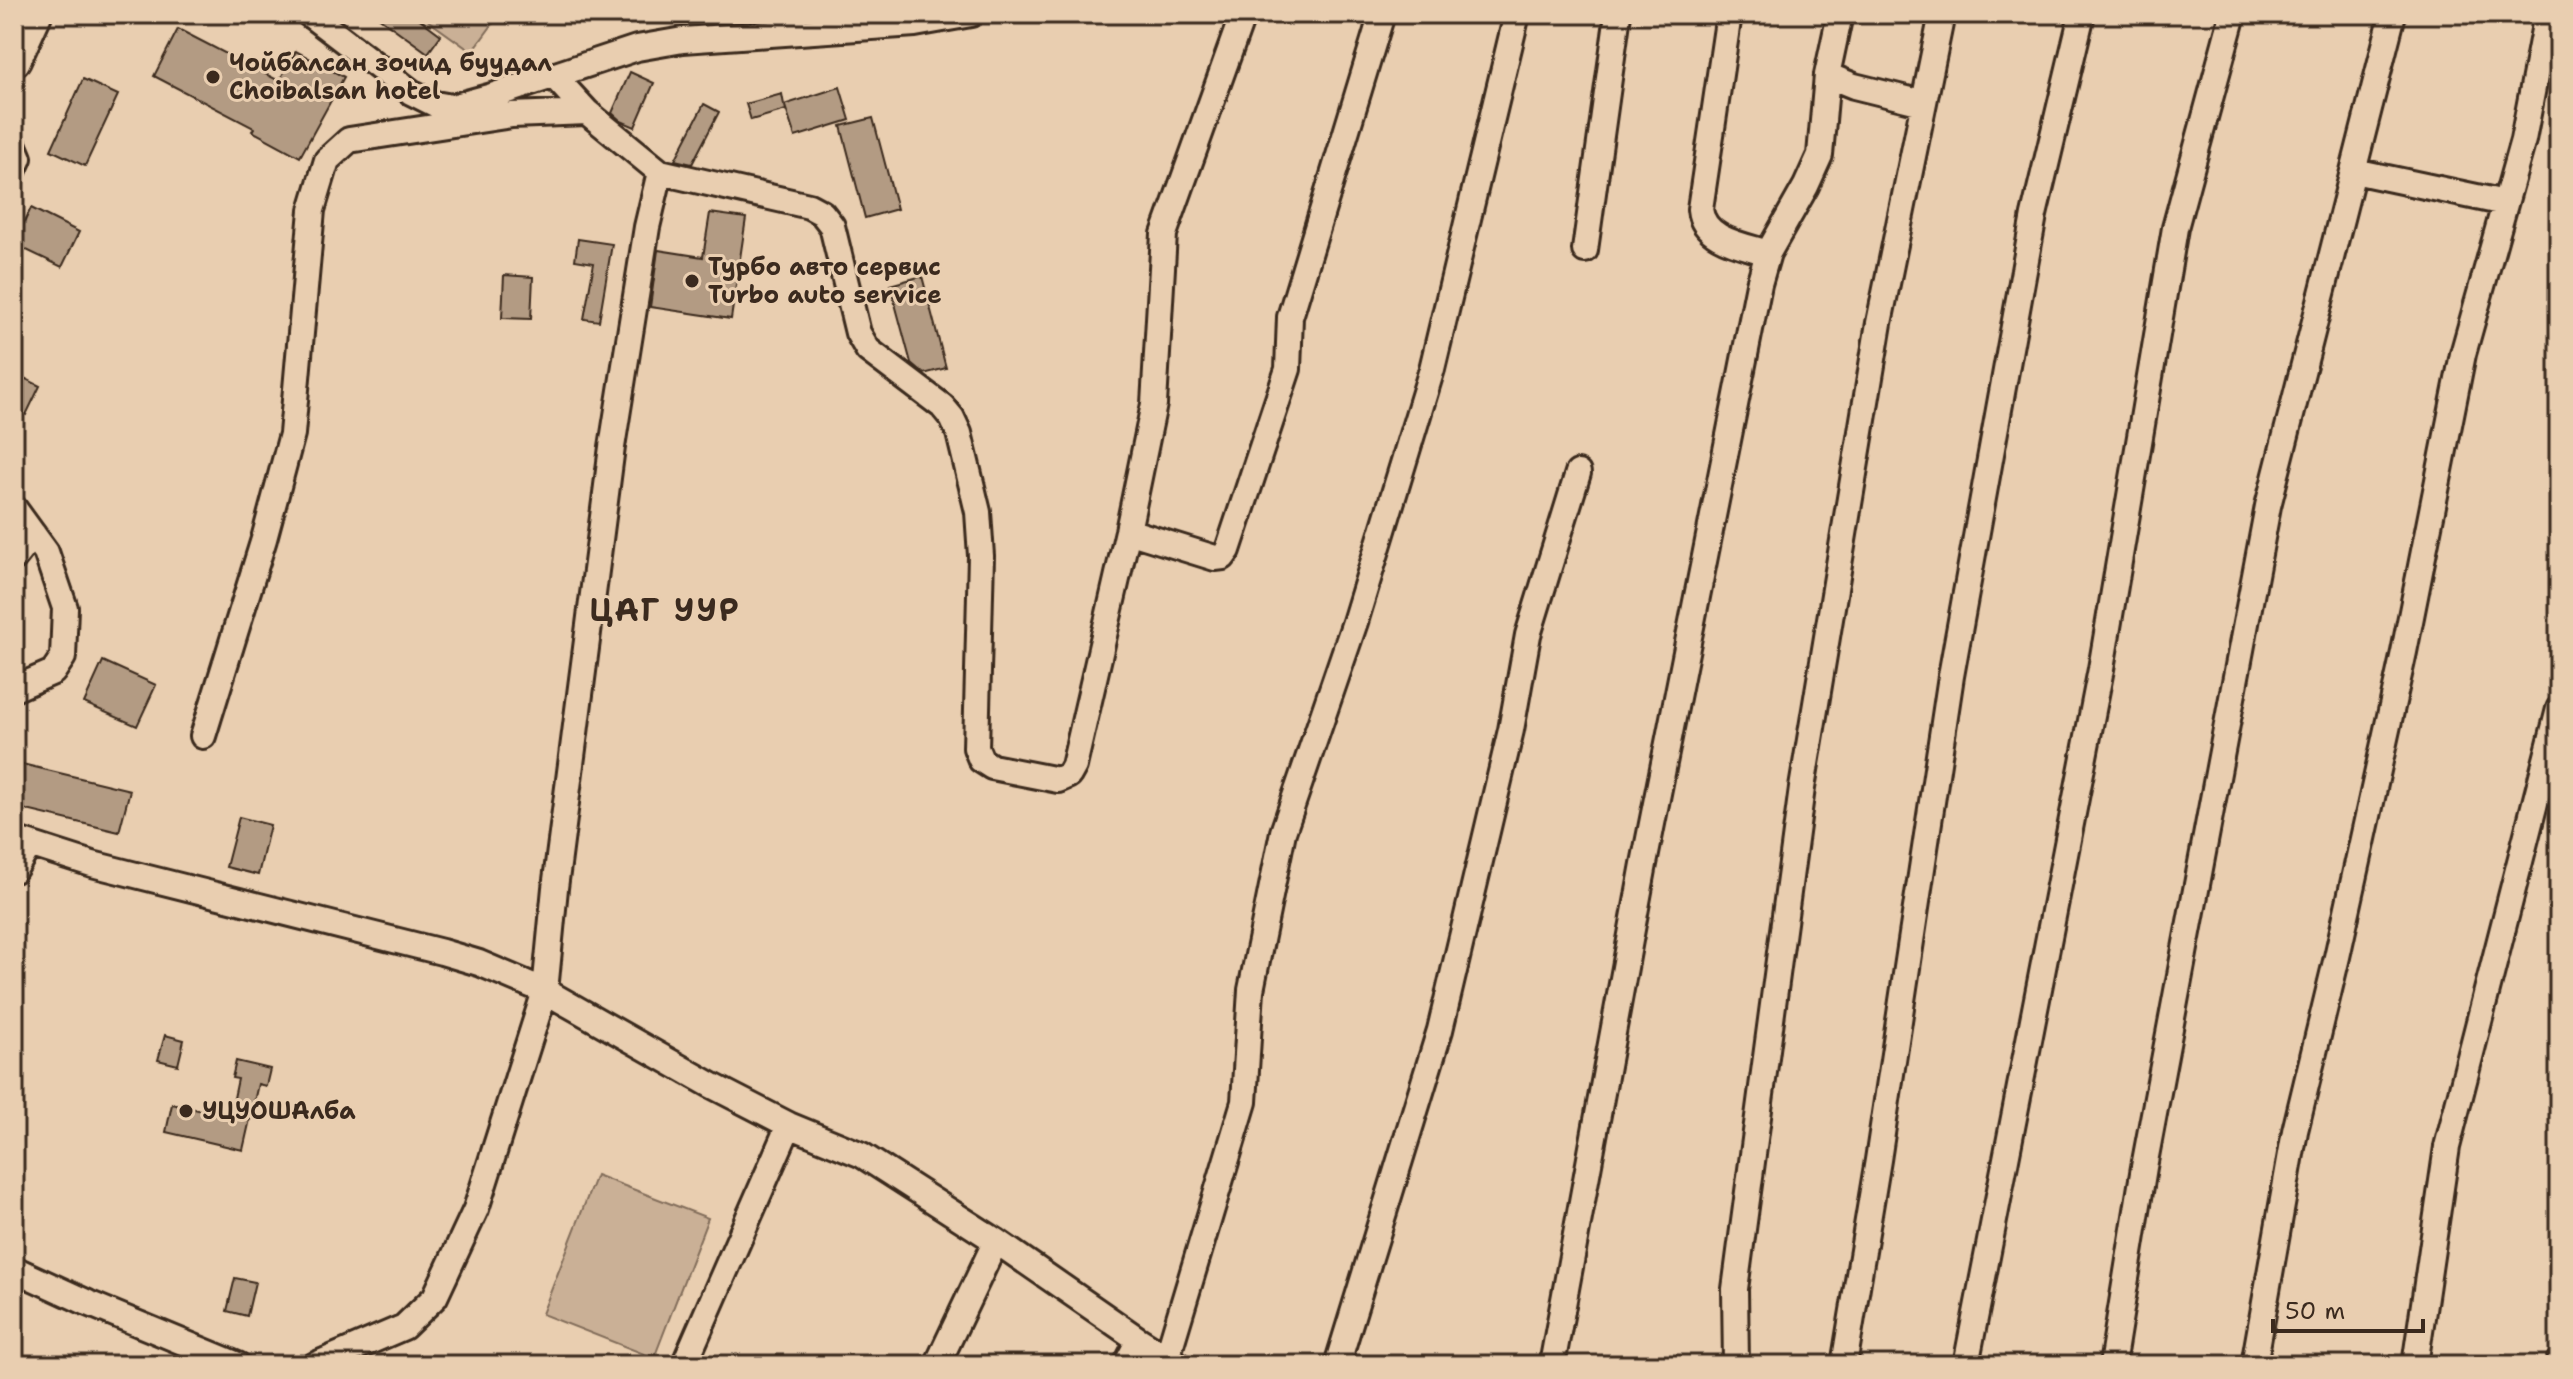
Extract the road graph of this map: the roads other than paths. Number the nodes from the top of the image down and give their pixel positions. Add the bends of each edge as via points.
1 (309, 14) edge
2 (971, 14) edge
3 (1243, 14) edge
4 (1382, 14) edge
5 (1517, 14) edge
6 (1618, 14) edge
7 (1729, 14) edge
8 (1840, 14) edge
9 (1942, 14) edge
10 (2082, 14) edge
11 (2233, 14) edge
12 (2393, 14) edge
13 (2547, 14) edge
14 (41, 15) edge
15 (928, 18) edge
16 (739, 25) edge
17 (14, 60) edge
18 (553, 75) junction
19 (1827, 75) junction
20 (1923, 103) junction
21 (587, 112) junction
22 (14, 146) edge
23 (14, 169) edge
24 (2354, 171) junction
25 (660, 172) junction
26 (2505, 203) junction
27 (1585, 250) dead end
28 (1768, 253) junction
29 (1578, 473) dead end
30 (14, 508) edge
31 (1128, 531) junction
32 (33, 534) junction
33 (14, 558) edge
34 (14, 689) edge
35 (2559, 709) edge
36 (203, 736) dead end
37 (22, 842) edge
38 (14, 870) edge
39 (545, 991) junction
40 (789, 1125) junction
41 (996, 1241) junction
42 (14, 1269) edge
43 (1139, 1340) junction
44 (1173, 1362) edge
45 (238, 1365) edge
46 (315, 1365) edge
47 (684, 1365) edge
48 (937, 1365) edge
49 (1126, 1365) edge
50 (1337, 1365) edge
51 (1552, 1365) edge
52 (1736, 1365) edge
53 (1844, 1365) edge
54 (1966, 1365) edge
55 (2112, 1365) edge
56 (2254, 1365) edge
57 (2415, 1365) edge

1 - 18 street via 411,92 435,104 471,103
2 - 15 street
3 - 31 street via 1164,234 1154,404
4 - 31 street via 1290,317 1288,369 1228,550 1215,558
5 - 44 street via 1432,369 1355,622 1283,832 1251,990 1244,1102
6 - 27 street
7 - 28 street via 1701,220 1716,235
8 - 19 street
9 - 20 street
10 - 53 street via 2034,215 1951,676
11 - 54 street via 2175,228 2101,669
12 - 24 street
13 - 26 street
14 - 17 main road
15 - 16 street
16 - 18 street via 637,48
18 - 21 street
19 - 20 street
19 - 28 street via 1820,155
20 - 52 street via 1879,323 1802,788 1735,1289
21 - 25 street
21 - 36 street via 512,115 349,140 327,160 312,210 292,434
22 - 23 street via 19,158
24 - 26 street
24 - 55 street via 2268,506
25 - 31 street via 822,213 832,226 858,333 868,350 952,418 978,512 976,748 992,767 1058,780 1069,775
25 - 39 street via 612,447
26 - 56 street via 2463,354 2404,652 2295,1131
28 - 51 street via 1644,864
29 - 50 street via 1528,635 1511,730 1440,1030
30 - 32 street
32 - 33 street
32 - 34 street via 46,552 65,608 63,657 53,672
35 - 57 street via 2447,1147
37 - 38 street
37 - 39 street via 442,952
39 - 40 street
39 - 46 street via 476,1209 435,1297 404,1327
40 - 41 street via 862,1155
40 - 47 street
41 - 43 street
41 - 48 street
42 - 45 street
43 - 44 street
43 - 49 street

